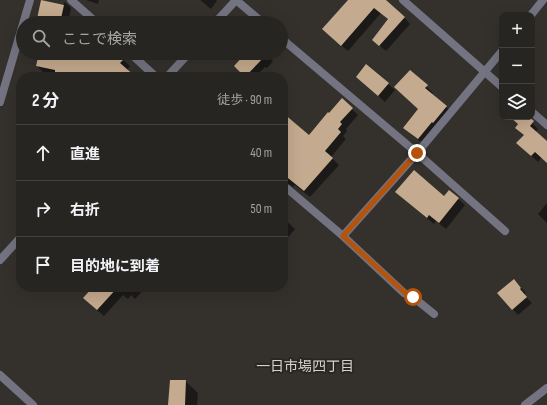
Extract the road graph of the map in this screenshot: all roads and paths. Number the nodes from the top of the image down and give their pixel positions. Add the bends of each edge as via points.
1 (30, 0) edge
2 (71, 0) edge
3 (236, 0) edge
4 (403, 0) edge
5 (543, 0) edge
6 (533, 12) edge
7 (25, 16) edge
8 (89, 16) edge
9 (221, 16) edge
10 (255, 16) edge
11 (288, 44) edge
12 (16, 48) edge
13 (499, 55) edge
14 (138, 60) edge
15 (183, 60) edge
16 (151, 72) edge
17 (172, 72) edge
18 (485, 72) junction
19 (499, 84) edge
20 (0, 102) edge
21 (535, 115) edge
22 (547, 125) edge
23 (417, 153) junction
24 (288, 189) edge
25 (505, 231) dead end
26 (343, 236) junction
27 (16, 242) edge
28 (0, 260) edge
29 (434, 314) dead end
30 (0, 375) edge
31 (547, 388) edge
32 (33, 405) edge
33 (524, 405) edge

1 - 7 street
2 - 8 street
3 - 9 street
3 - 10 street
4 - 18 street
5 - 6 street
11 - 23 street
12 - 20 street
13 - 18 street
14 - 16 street
15 - 17 street
18 - 19 street
18 - 23 street
21 - 22 street
23 - 25 street
23 - 26 street
24 - 26 street
26 - 29 street via 404,292
27 - 28 street
30 - 32 street
31 - 33 street

